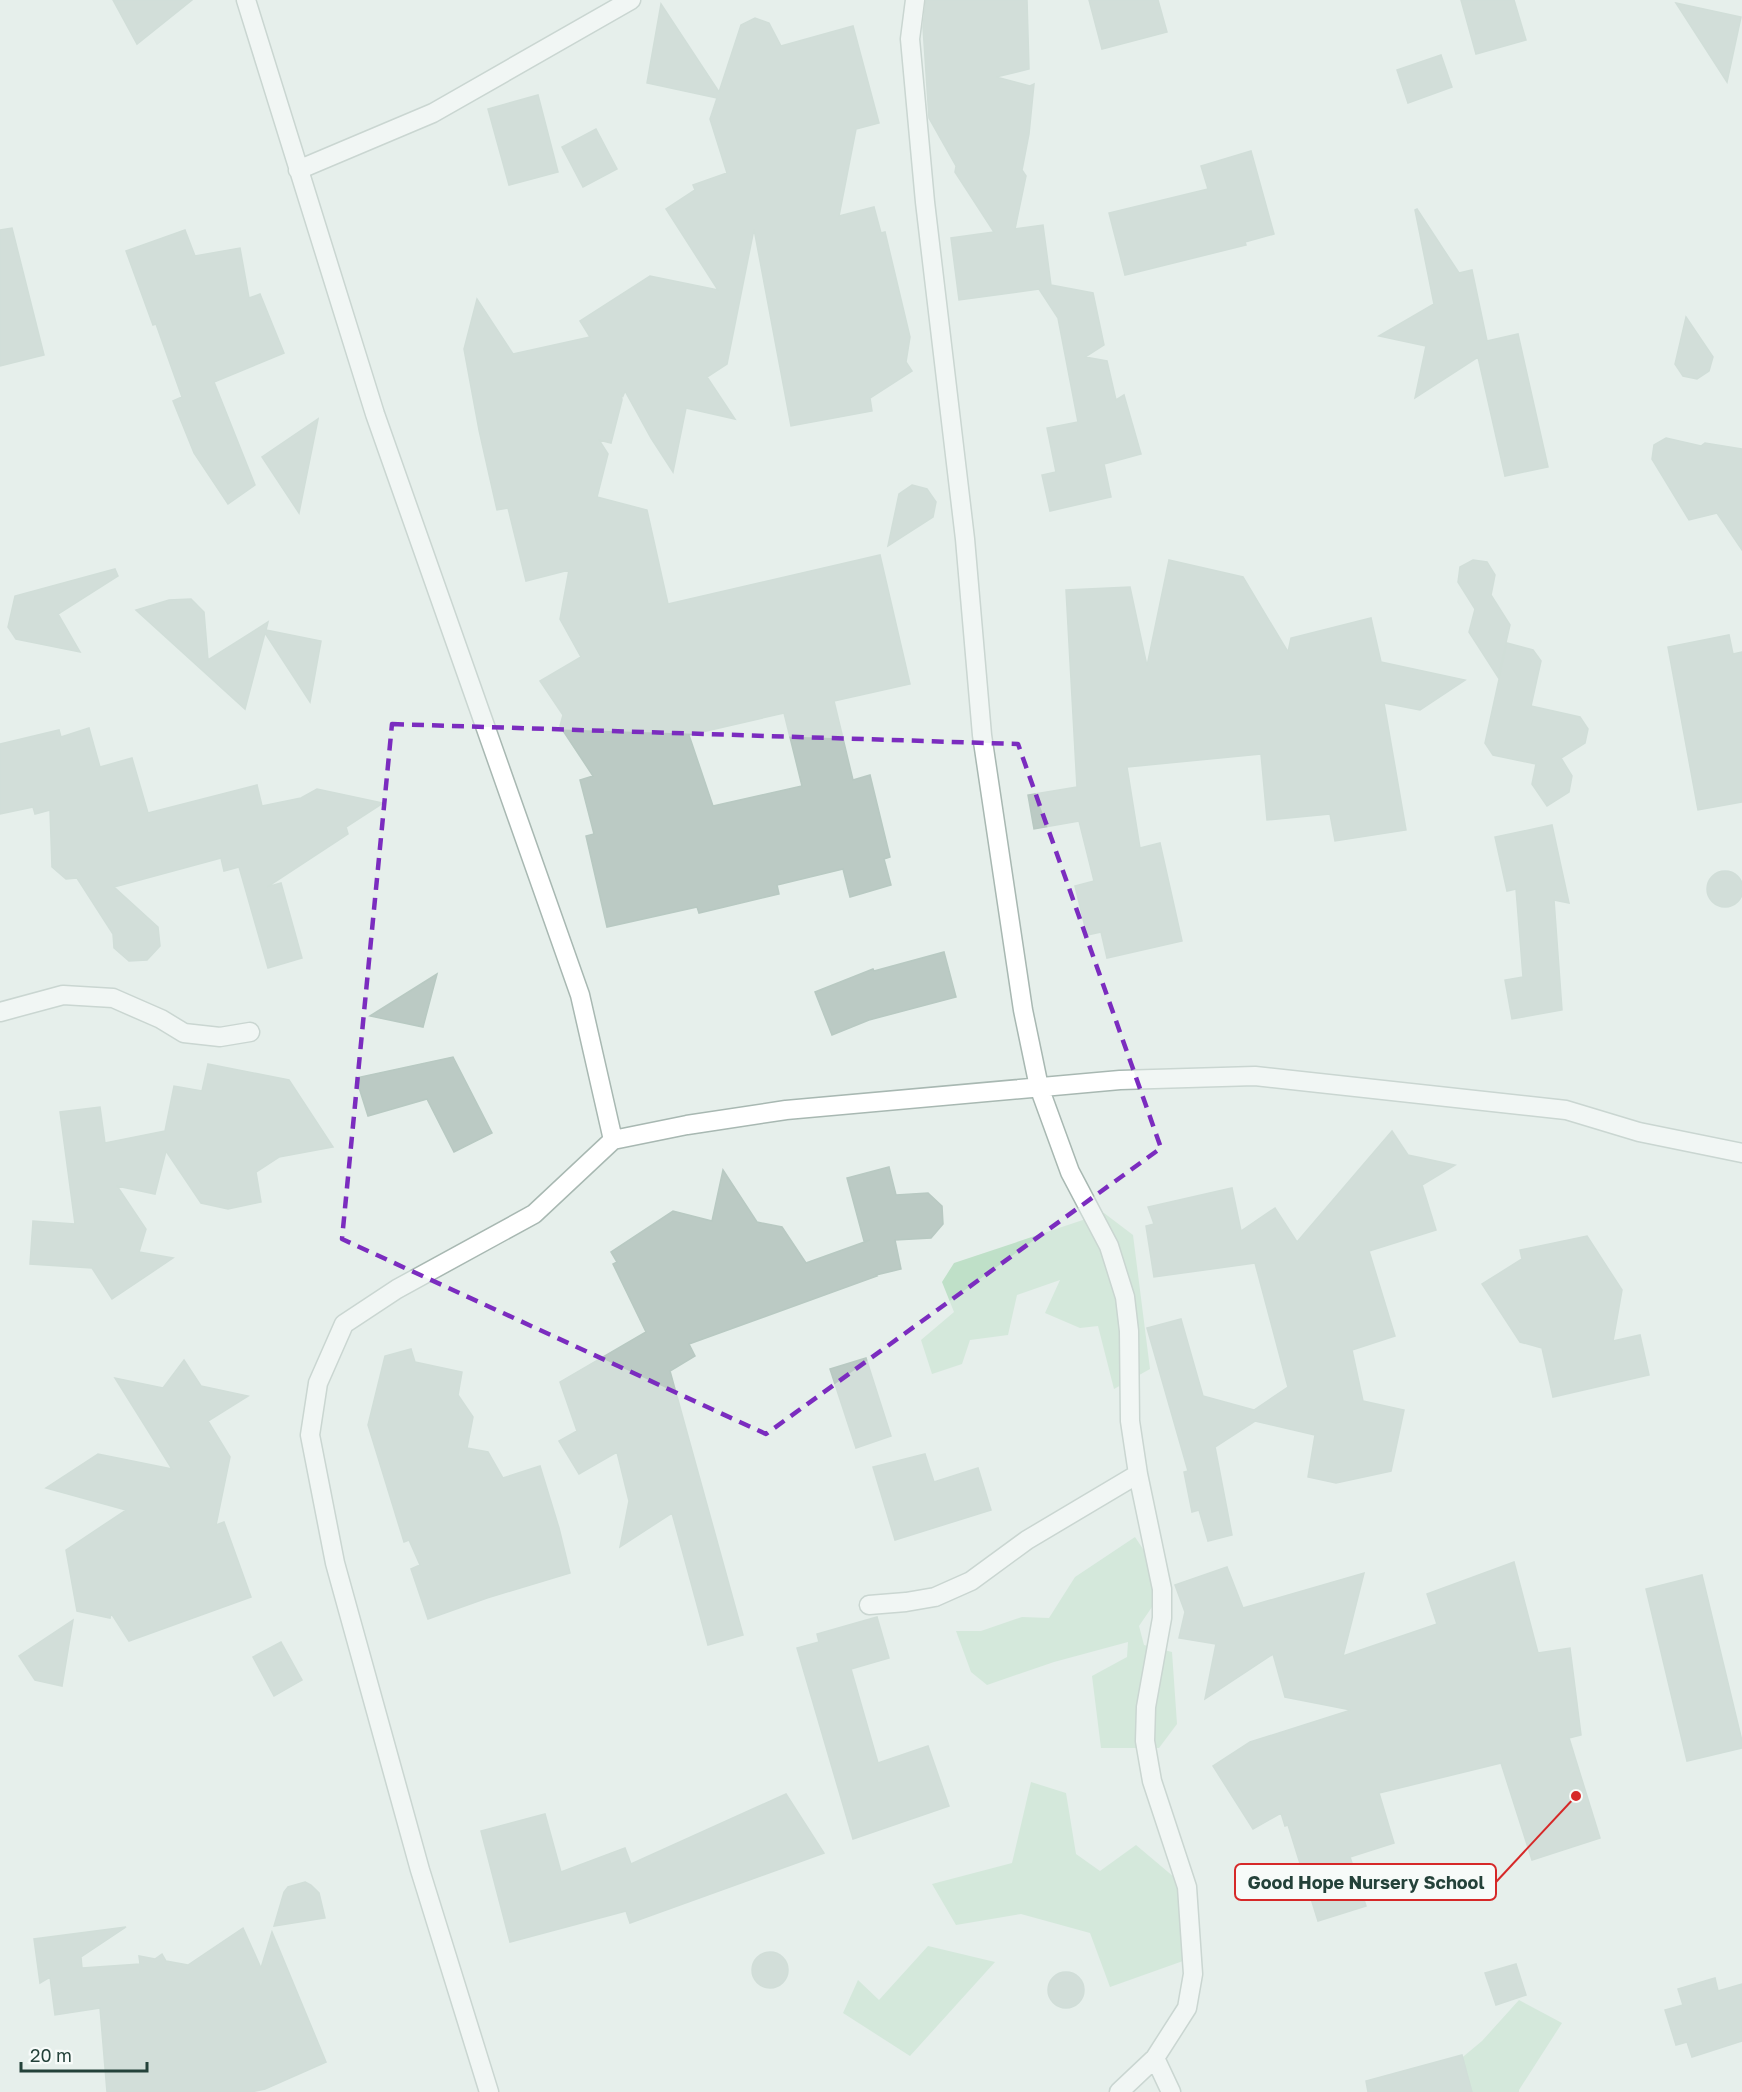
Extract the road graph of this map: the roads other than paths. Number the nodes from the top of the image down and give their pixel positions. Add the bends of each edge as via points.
1 (246, 0) edge
2 (631, 0) edge
3 (915, 0) edge
4 (298, 170) junction
5 (0, 1012) edge
6 (250, 1032) dead end
7 (1040, 1087) junction
8 (613, 1140) junction
9 (1742, 1153) edge
10 (1138, 1474) junction
11 (869, 1605) dead end
12 (1155, 2058) junction
13 (489, 2092) edge
14 (1119, 2092) edge
15 (1171, 2092) edge

1 - 4 street
2 - 4 street via 433,113
3 - 7 street via 910,39 965,539 982,735 1023,1010
4 - 8 street via 375,414 580,995
5 - 6 street via 63,994 113,998 184,1033 220,1037
7 - 8 street via 786,1110
7 - 9 street via 1255,1076 1566,1110 1640,1132
7 - 10 street via 1070,1172 1109,1246 1125,1297 1130,1421
8 - 13 street via 534,1214 397,1289 344,1324 318,1383 310,1435 335,1563 420,1870
10 - 11 street via 1027,1540 971,1581 935,1597
10 - 12 street via 1162,1588 1162,1618 1146,1707 1145,1741 1152,1781 1187,1887 1193,1974 1187,2008
12 - 14 street
12 - 15 street

